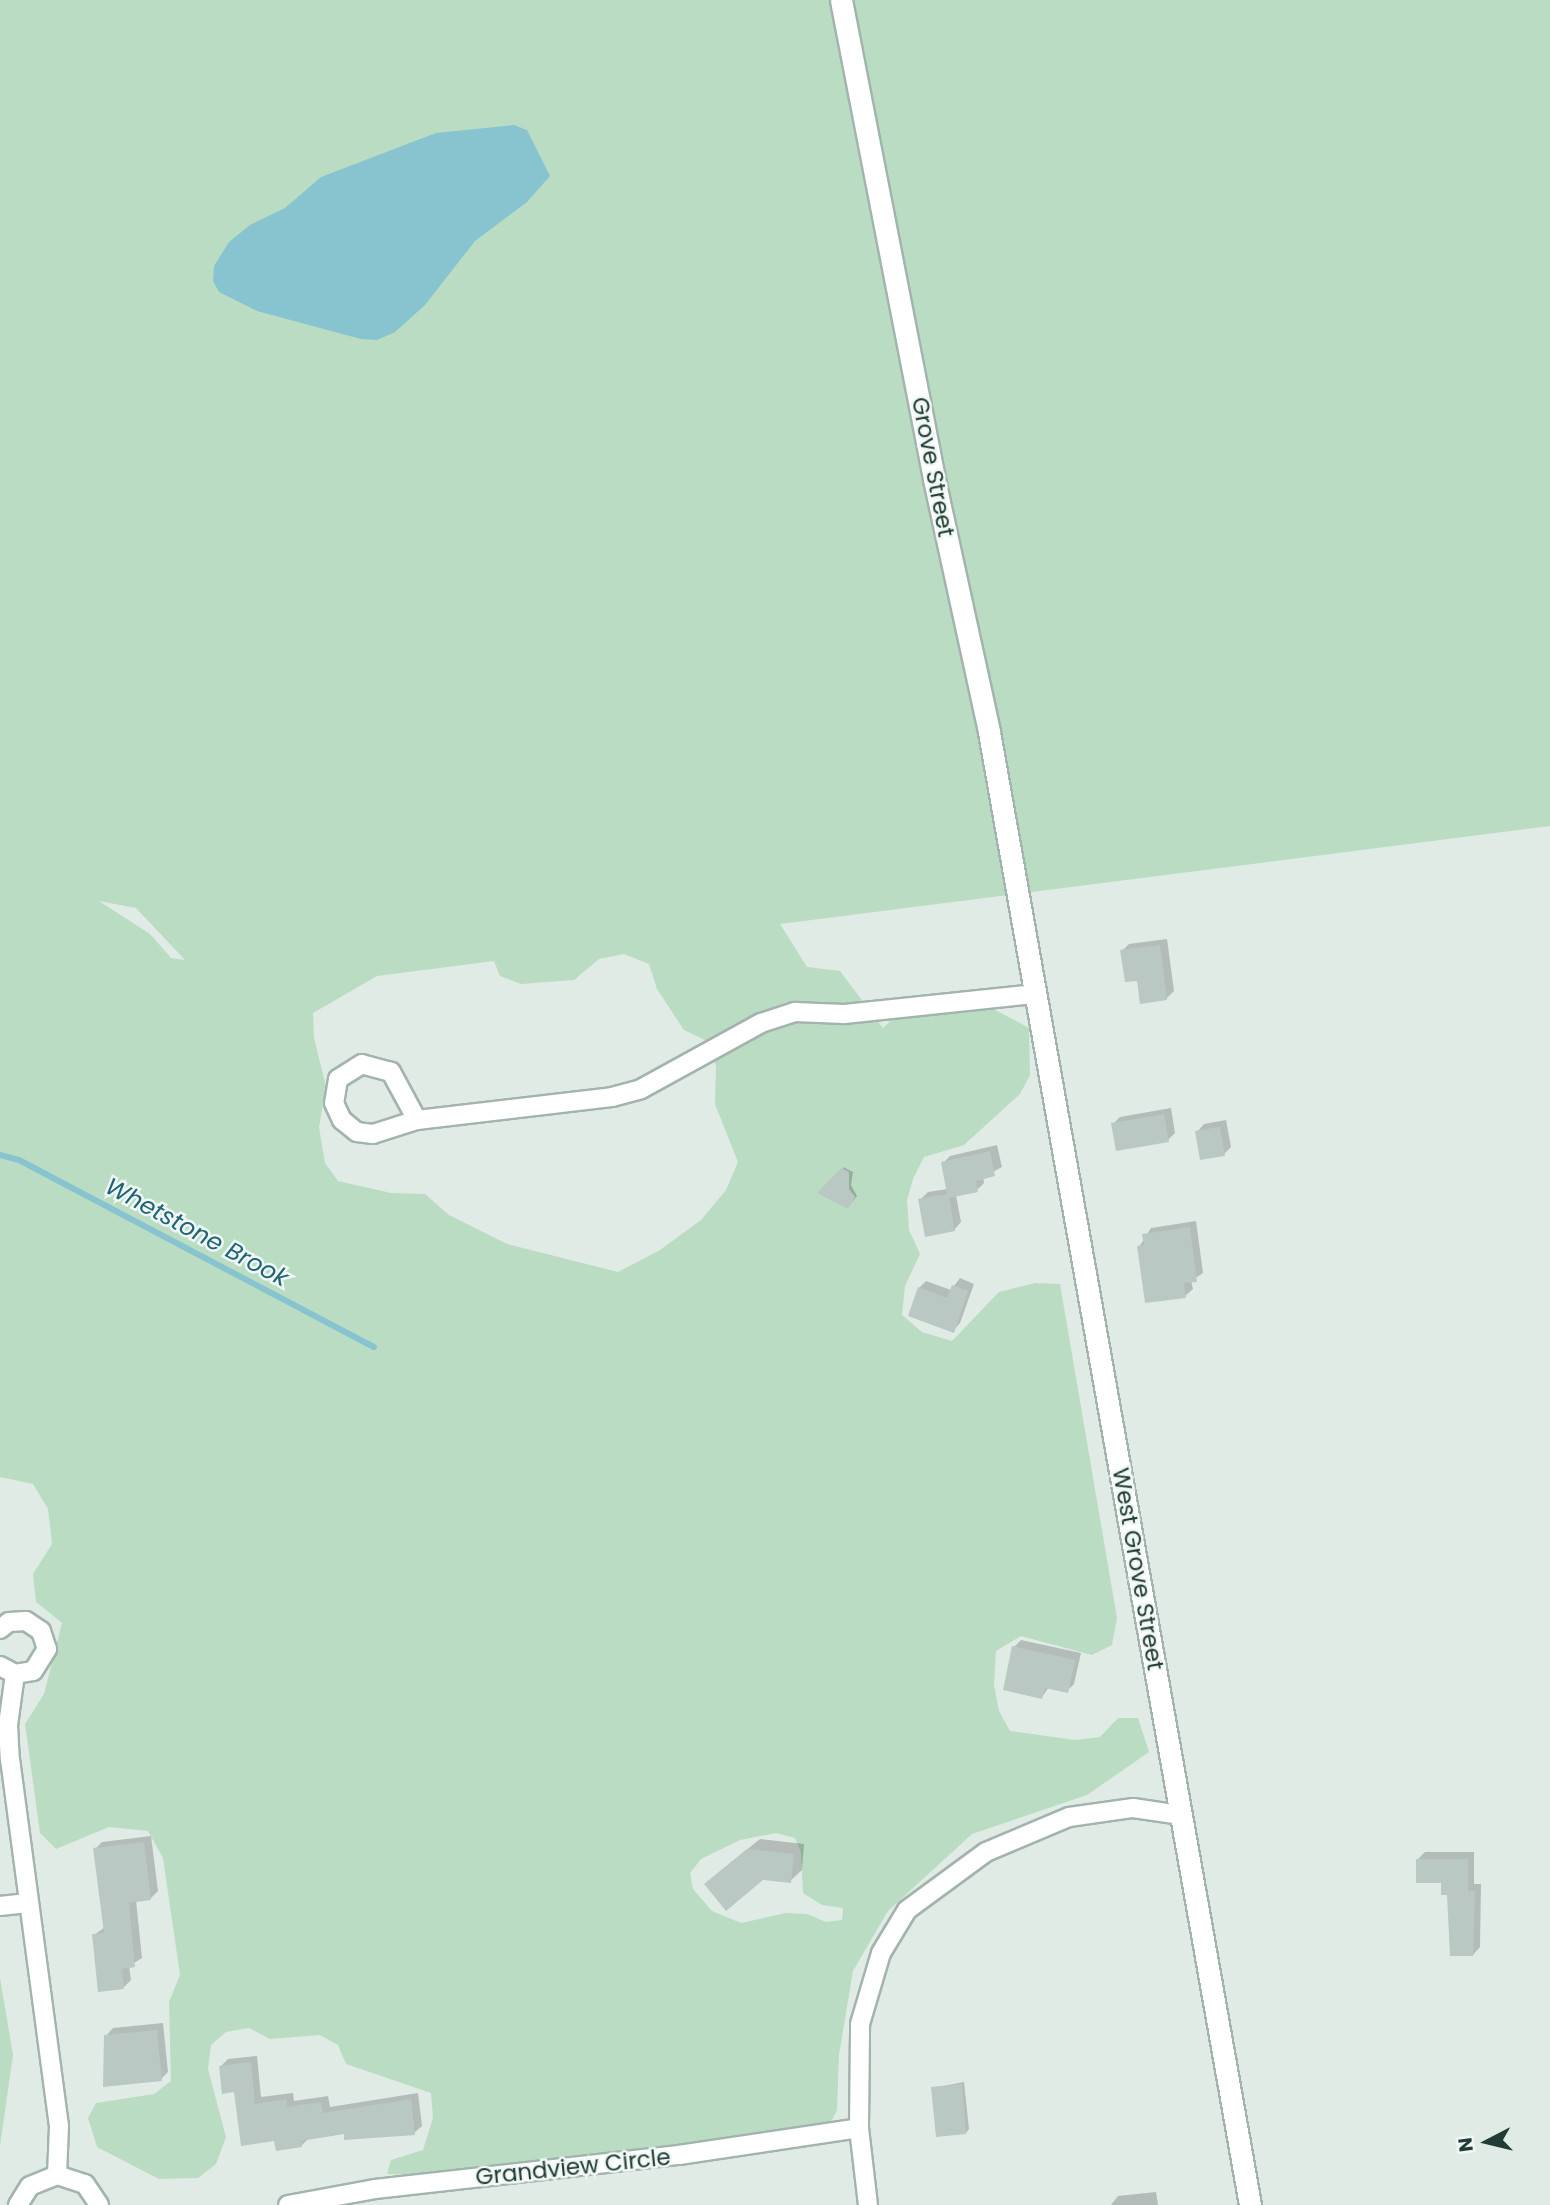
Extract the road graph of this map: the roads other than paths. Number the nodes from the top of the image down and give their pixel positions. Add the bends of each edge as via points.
1 (842, 0) edge
2 (1024, 933) joint
3 (1034, 994) junction
4 (417, 1120) junction
5 (0, 1629) edge
6 (7, 1670) edge
7 (1181, 1815) junction
8 (28, 1903) junction
9 (0, 1906) edge
10 (859, 2128) junction
11 (57, 2175) junction
12 (18, 2205) edge
13 (99, 2205) edge
14 (288, 2205) edge
15 (868, 2205) edge
16 (1250, 2205) edge

1 - 2 main road, Grove Street via 934,479 989,732
2 - 3 main road, West Grove Street
3 - 4 street via 844,1014 795,1012 761,1023 641,1089
3 - 7 main road, West Grove Street
4 - 4 street via 391,1130 356,1132 342,1120 334,1103 338,1079 362,1064 391,1072
5 - 6 street via 9,1622 26,1621 46,1639 40,1665
6 - 8 street via 8,1725
7 - 10 street via 1133,1808 1069,1817 986,1852 907,1910 881,1953 860,2024
7 - 16 main road, West Grove Street
8 - 9 street
8 - 11 street via 59,2126
10 - 14 street, Grandview Circle via 679,2155 374,2189
10 - 15 street
11 - 12 street via 30,2186
11 - 13 street via 85,2184

